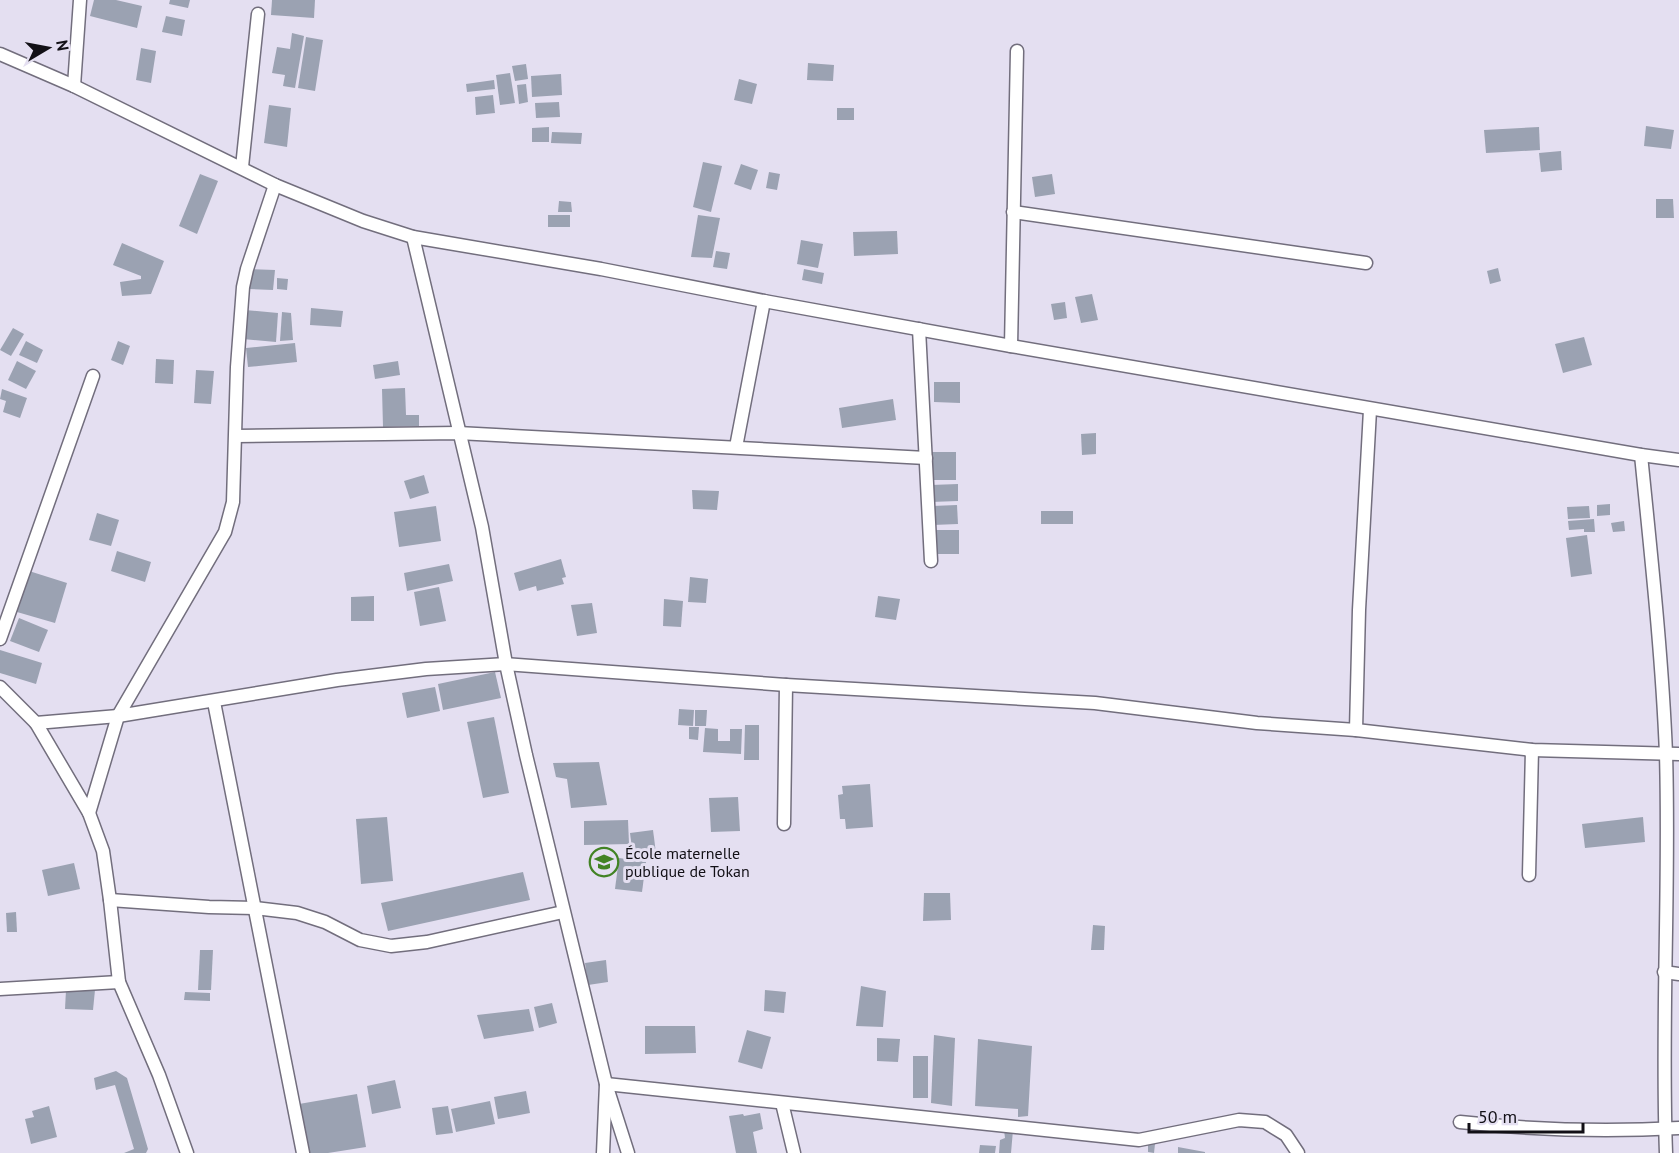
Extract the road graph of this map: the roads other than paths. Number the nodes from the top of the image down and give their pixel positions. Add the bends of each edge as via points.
1 (80, 0) edge
2 (258, 14) dead end
3 (1017, 51) dead end
4 (0, 54) edge
5 (74, 87) junction
6 (242, 167) junction
7 (275, 185) junction
8 (1014, 212) junction
9 (413, 237) junction
10 (1366, 263) dead end
11 (764, 301) junction
12 (919, 329) junction
13 (1011, 346) junction
14 (93, 376) dead end
15 (1370, 410) junction
16 (458, 433) junction
17 (236, 436) junction
18 (736, 447) junction
19 (1641, 455) junction
20 (926, 458) junction
21 (1679, 460) edge
22 (931, 561) dead end
23 (0, 639) edge
24 (506, 663) junction
25 (786, 685) junction
26 (0, 687) edge
27 (214, 702) junction
28 (118, 716) junction
29 (36, 723) junction
30 (1356, 730) junction
31 (1532, 750) junction
32 (1679, 754) edge
33 (1666, 755) junction
34 (89, 813) junction
35 (784, 824) dead end
36 (1529, 875) dead end
37 (110, 900) junction
38 (255, 908) junction
39 (563, 912) junction
40 (1664, 972) junction
41 (1679, 974) edge
42 (119, 982) junction
43 (0, 989) edge
44 (606, 1084) junction
45 (782, 1102) junction
46 (1460, 1122) dead end
47 (1665, 1128) junction
48 (1679, 1128) edge
49 (187, 1153) edge
50 (303, 1153) edge
51 (603, 1153) edge
52 (628, 1153) edge
53 (794, 1153) edge
54 (1298, 1153) edge
55 (1666, 1153) edge

1 - 5 street
2 - 6 street
3 - 8 street
4 - 5 street
5 - 6 street
6 - 7 street
7 - 9 street
7 - 17 street via 243,287
8 - 10 street
8 - 13 street
9 - 11 street
9 - 16 street
11 - 12 street
11 - 18 street
12 - 13 street
12 - 20 street
13 - 15 street
14 - 23 street
15 - 19 street
15 - 30 street
16 - 17 street
16 - 18 street
16 - 24 street via 482,527
17 - 28 street via 233,502 225,532
18 - 20 street
19 - 21 street
19 - 33 street via 1659,621
20 - 22 street
24 - 25 street
24 - 27 street via 337,680
24 - 39 street
25 - 30 street via 1095,703 1257,723
25 - 35 street
26 - 29 street
27 - 28 street
27 - 38 street
28 - 29 street
28 - 34 street
29 - 34 street
30 - 31 street
31 - 33 street
31 - 36 street
32 - 33 street
33 - 40 street
34 - 37 street via 103,851
37 - 38 street
37 - 42 street
38 - 39 street via 297,913 360,940 391,946 427,942
38 - 50 street
39 - 44 street
40 - 41 street
40 - 47 street
42 - 43 street
42 - 49 street
44 - 45 street
44 - 51 street
44 - 52 street
45 - 53 street
45 - 54 street via 1139,1140 1239,1120 1265,1122 1286,1135
46 - 47 street via 1580,1130
47 - 48 street
47 - 55 street

